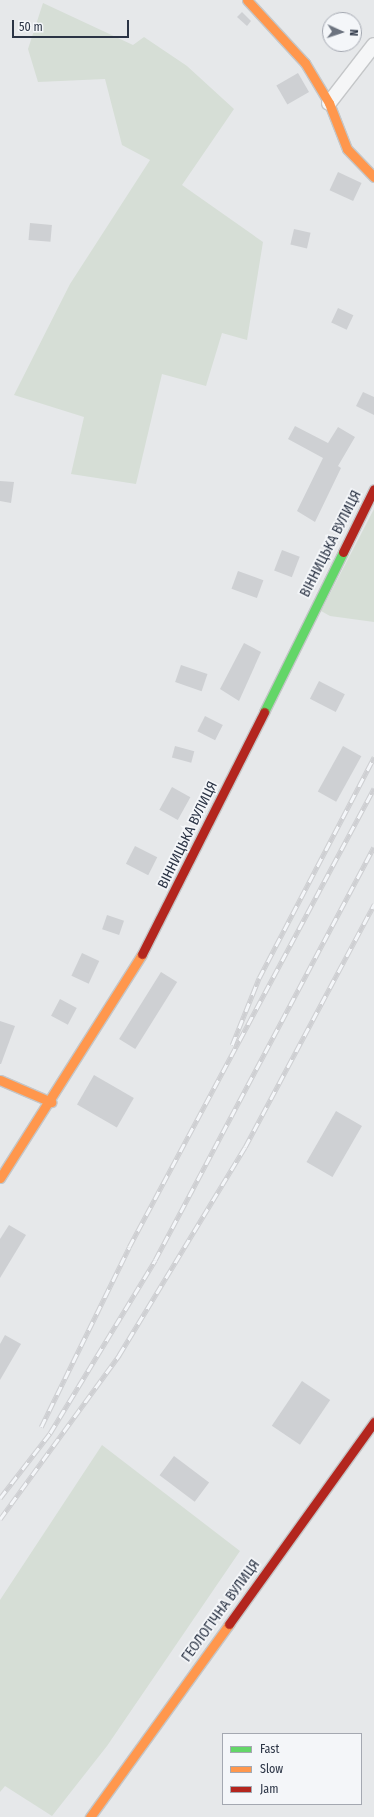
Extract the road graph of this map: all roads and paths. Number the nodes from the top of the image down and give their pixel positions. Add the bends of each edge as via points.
1 (247, 0) edge
2 (374, 45) edge
3 (329, 104) junction
4 (374, 177) edge
5 (374, 489) edge
6 (0, 1080) edge
7 (51, 1102) junction
8 (0, 1178) edge
9 (374, 1422) edge
10 (90, 1817) edge

1 - 3 street via 305,63
2 - 3 street
3 - 4 street via 347,149
5 - 7 street, ВІННИЦЬКА ВУЛИЦЯ via 161,922
6 - 7 street
7 - 8 street, ВІННИЦЬКА ВУЛИЦЯ
9 - 10 street, ГЕОЛОГІЧНА ВУЛИЦЯ

